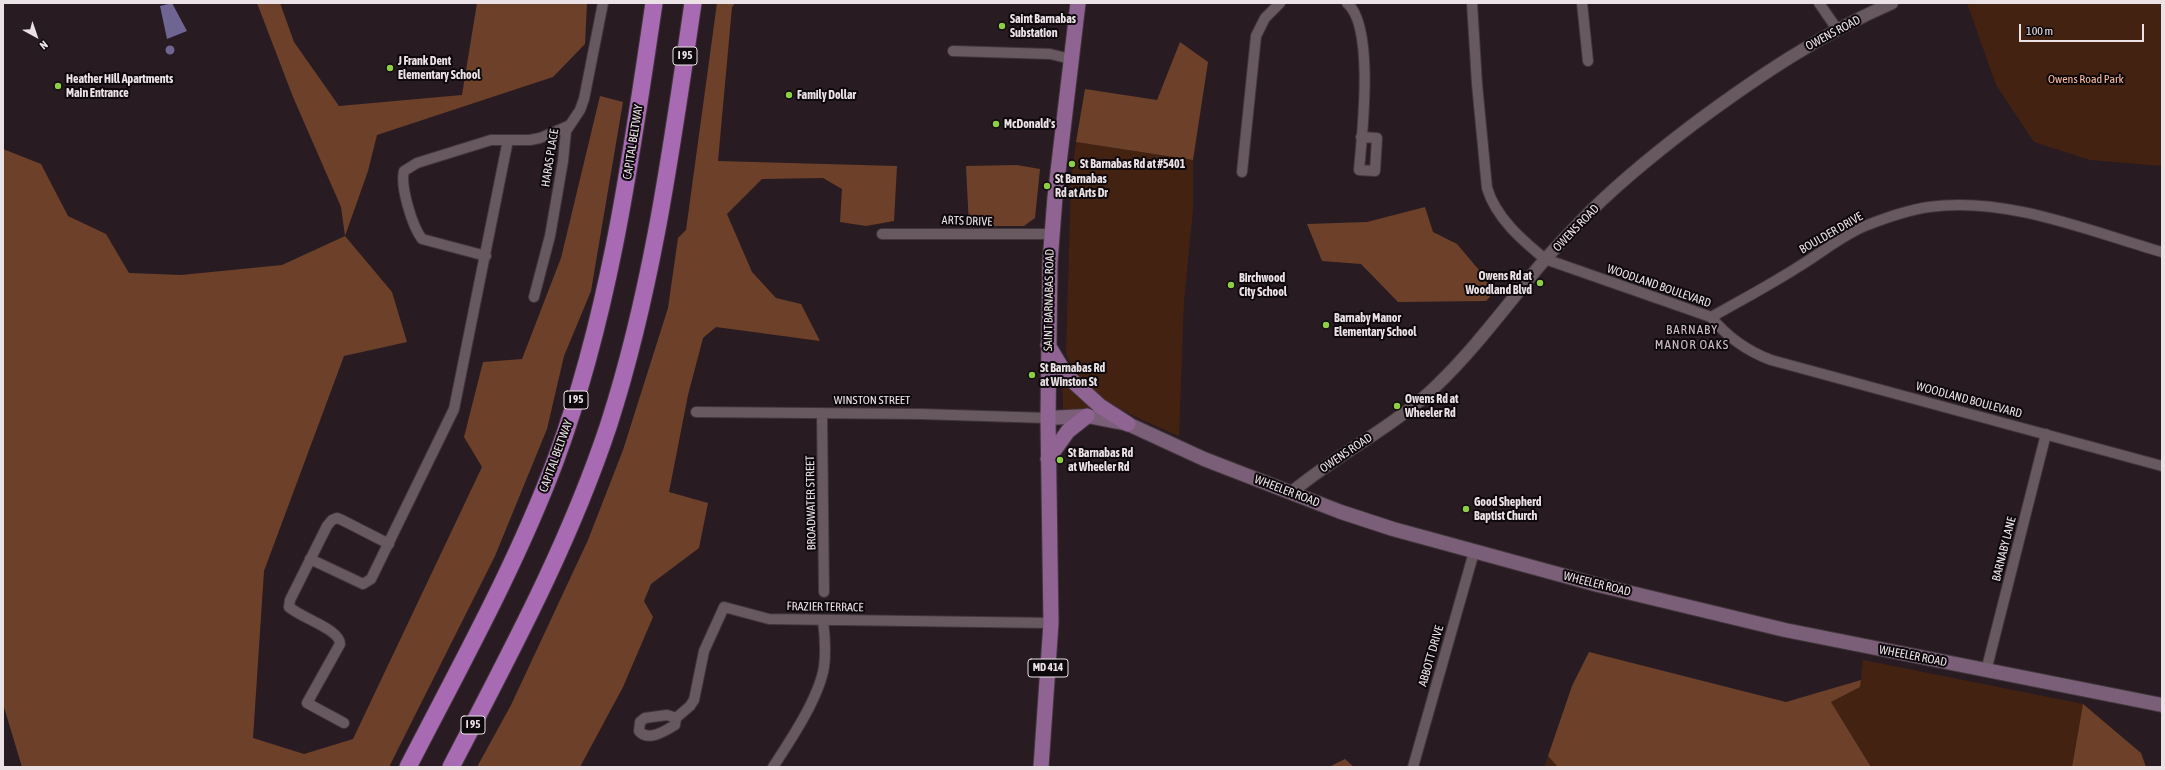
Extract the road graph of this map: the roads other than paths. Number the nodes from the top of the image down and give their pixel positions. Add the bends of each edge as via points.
1 (602, 3) edge
2 (654, 3) edge
3 (693, 3) edge
4 (698, 3) edge
5 (1078, 3) edge
6 (1347, 3) edge
7 (1472, 3) edge
8 (1582, 3) edge
9 (1820, 3) edge
10 (1892, 3) edge
11 (1276, 4) edge
12 (1837, 29) junction
13 (953, 51) dead end
14 (1071, 59) junction
15 (1588, 62) dead end
16 (677, 109) junction
17 (568, 126) junction
18 (1361, 137) junction
19 (508, 140) junction
20 (1242, 172) dead end
21 (882, 234) dead end
22 (1051, 234) junction
23 (2162, 252) edge
24 (486, 256) junction
25 (1545, 259) junction
26 (534, 296) dead end
27 (1711, 318) junction
28 (1048, 344) junction
29 (696, 412) dead end
30 (822, 413) junction
31 (1087, 416) junction
32 (1048, 418) junction
33 (1128, 424) junction
34 (2046, 434) junction
35 (1048, 459) junction
36 (2162, 466) edge
37 (1292, 492) junction
38 (388, 544) junction
39 (1474, 552) junction
40 (310, 559) junction
41 (824, 592) dead end
42 (823, 621) junction
43 (1052, 623) junction
44 (1986, 671) junction
45 (2162, 705) edge
46 (676, 718) dead end
47 (344, 723) dead end
48 (408, 767) edge
49 (451, 767) edge
50 (772, 767) edge
51 (1040, 767) edge
52 (1413, 767) edge

1 - 17 street, HARAS PLACE via 584,99 580,110
2 - 48 highway, CAPITAL BELTWAY / I 95 via 611,267 573,408 553,465 514,559
3 - 16 highway, I 95
4 - 16 highway
5 - 14 main road, SAINT BARNABAS ROAD / MD 414
6 - 18 street via 1357,16 1362,34 1364,111
7 - 25 street, WOODLAND BOULEVARD via 1487,188 1498,213
8 - 15 street
9 - 12 street
10 - 12 street, OWENS ROAD
11 - 20 street via 1256,36
12 - 25 street, OWENS ROAD via 1766,73 1660,150 1581,220
13 - 14 street via 1050,54
14 - 22 main road, SAINT BARNABAS ROAD / MD 414
16 - 49 highway, I 95 via 648,280 608,425 548,577
17 - 19 street via 540,138
17 - 26 street, HARAS PLACE via 550,236
18 - 18 street via 1359,170 1375,171 1377,138
19 - 24 street
19 - 24 street via 491,140 417,163 404,171 402,177 414,223 422,239
21 - 22 street, ARTS DRIVE
22 - 28 main road, SAINT BARNABAS ROAD / MD 414
23 - 27 street, BOULDER DRIVE via 2062,222 1991,206 1928,207 1864,227
24 - 38 street via 454,409
25 - 27 street, WOODLAND BOULEVARD
25 - 37 street, OWENS ROAD via 1455,368 1432,390 1404,414 1327,465
27 - 34 street, WOODLAND BOULEVARD via 1745,348 1771,360
28 - 32 main road, SAINT BARNABAS ROAD / MD 414
28 - 33 main road via 1066,375 1100,406
29 - 30 street, WINSTON STREET
30 - 32 street, WINSTON STREET
30 - 41 street, BROADWATER STREET
31 - 32 main road, WHEELER ROAD
31 - 33 main road, WHEELER ROAD
31 - 35 main road via 1068,430
32 - 35 main road, SAINT BARNABAS ROAD / MD 414
33 - 37 main road, WHEELER ROAD via 1204,459
34 - 36 street, WOODLAND BOULEVARD
34 - 44 street, BARNABY LANE
35 - 43 main road, SAINT BARNABAS ROAD / MD 414
37 - 39 main road, WHEELER ROAD via 1341,512
38 - 40 street via 371,580 363,584
38 - 40 street via 337,518 327,526
39 - 44 main road, WHEELER ROAD via 1785,630
39 - 52 street, ABBOTT DRIVE
40 - 47 street via 289,607 297,614 337,635 340,644 307,703
42 - 43 street, FRAZIER TERRACE
42 - 46 street, FRAZIER TERRACE via 769,619 724,607 704,651 694,700
42 - 50 street via 825,649 822,678 811,702
43 - 51 main road, SAINT BARNABAS ROAD / MD 414
44 - 45 main road, WHEELER ROAD

